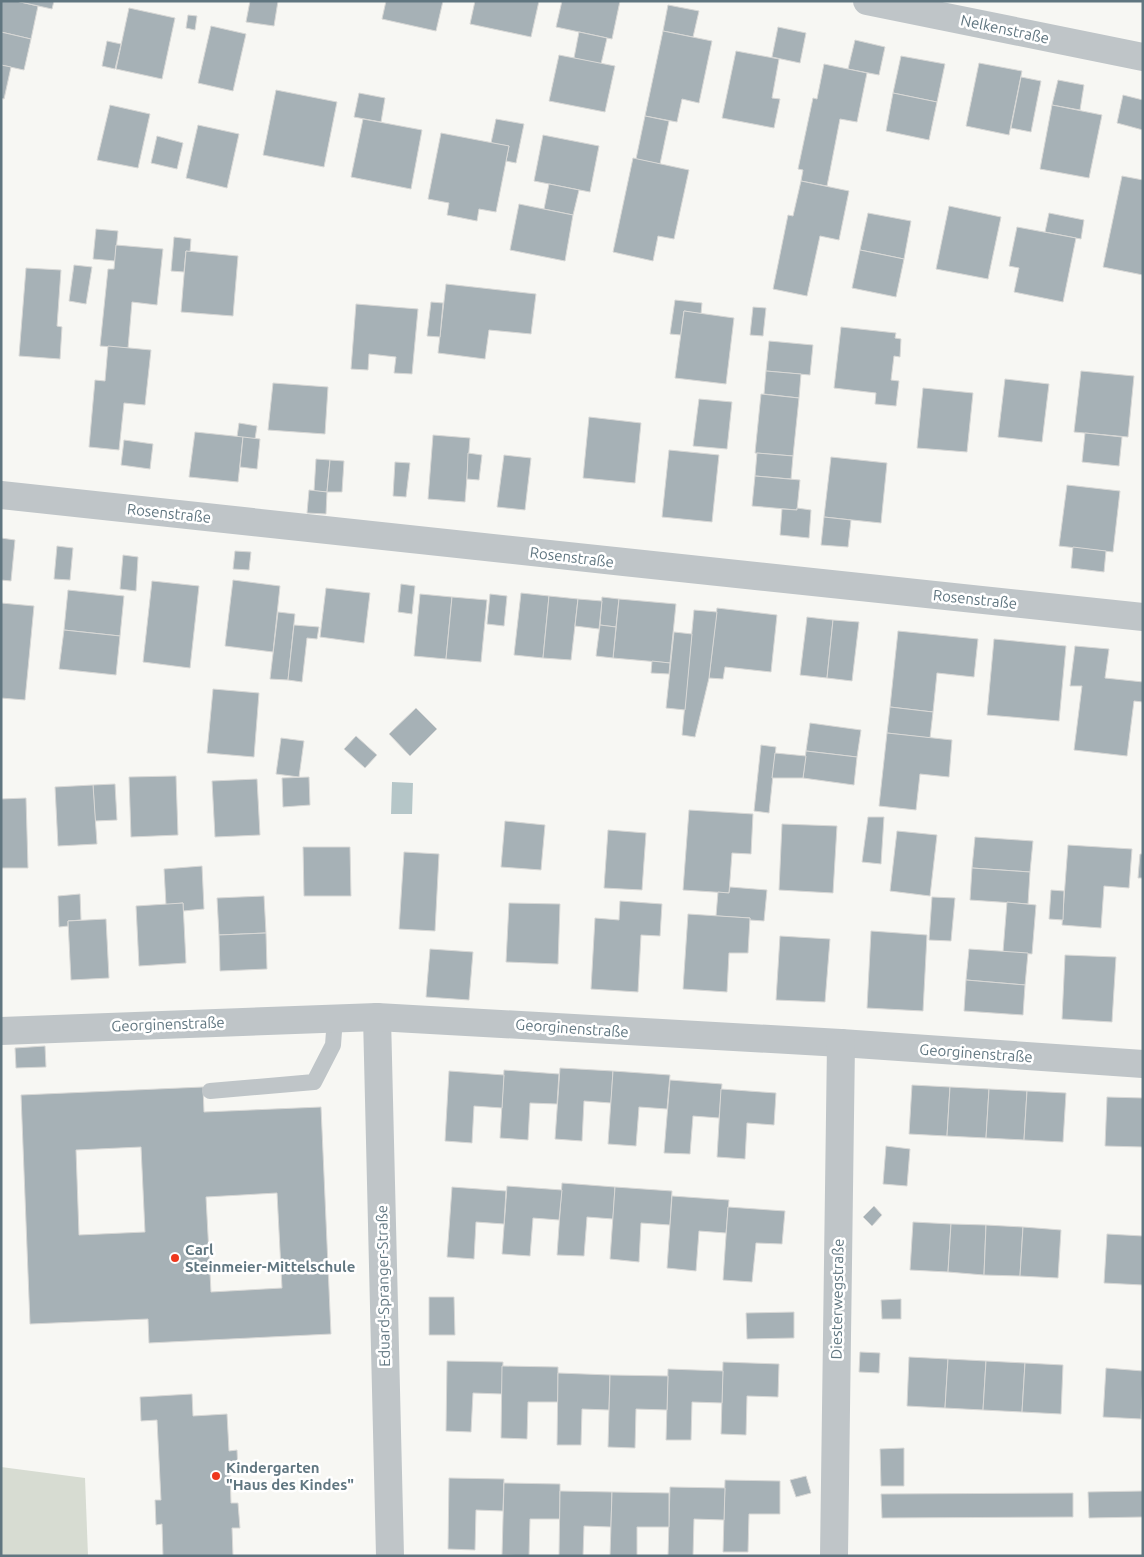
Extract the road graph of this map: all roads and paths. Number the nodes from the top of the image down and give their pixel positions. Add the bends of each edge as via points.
1 (867, 1) edge
2 (1143, 57) edge
3 (1, 495) edge
4 (1143, 617) edge
5 (377, 1017) junction
6 (335, 1018) junction
7 (1, 1031) edge
8 (841, 1043) junction
9 (1143, 1064) edge
10 (210, 1091) dead end
11 (390, 1556) edge
12 (834, 1556) edge

1 - 2 street, Nelkenstraße
3 - 4 street, Rosenstraße
5 - 6 street, Georginenstraße
5 - 8 street, Georginenstraße
5 - 11 street, Eduard-Spranger-Straße
6 - 7 street, Georginenstraße
6 - 10 lane via 333,1045 314,1082
8 - 9 street, Georginenstraße
8 - 12 street, Diesterwegstraße

